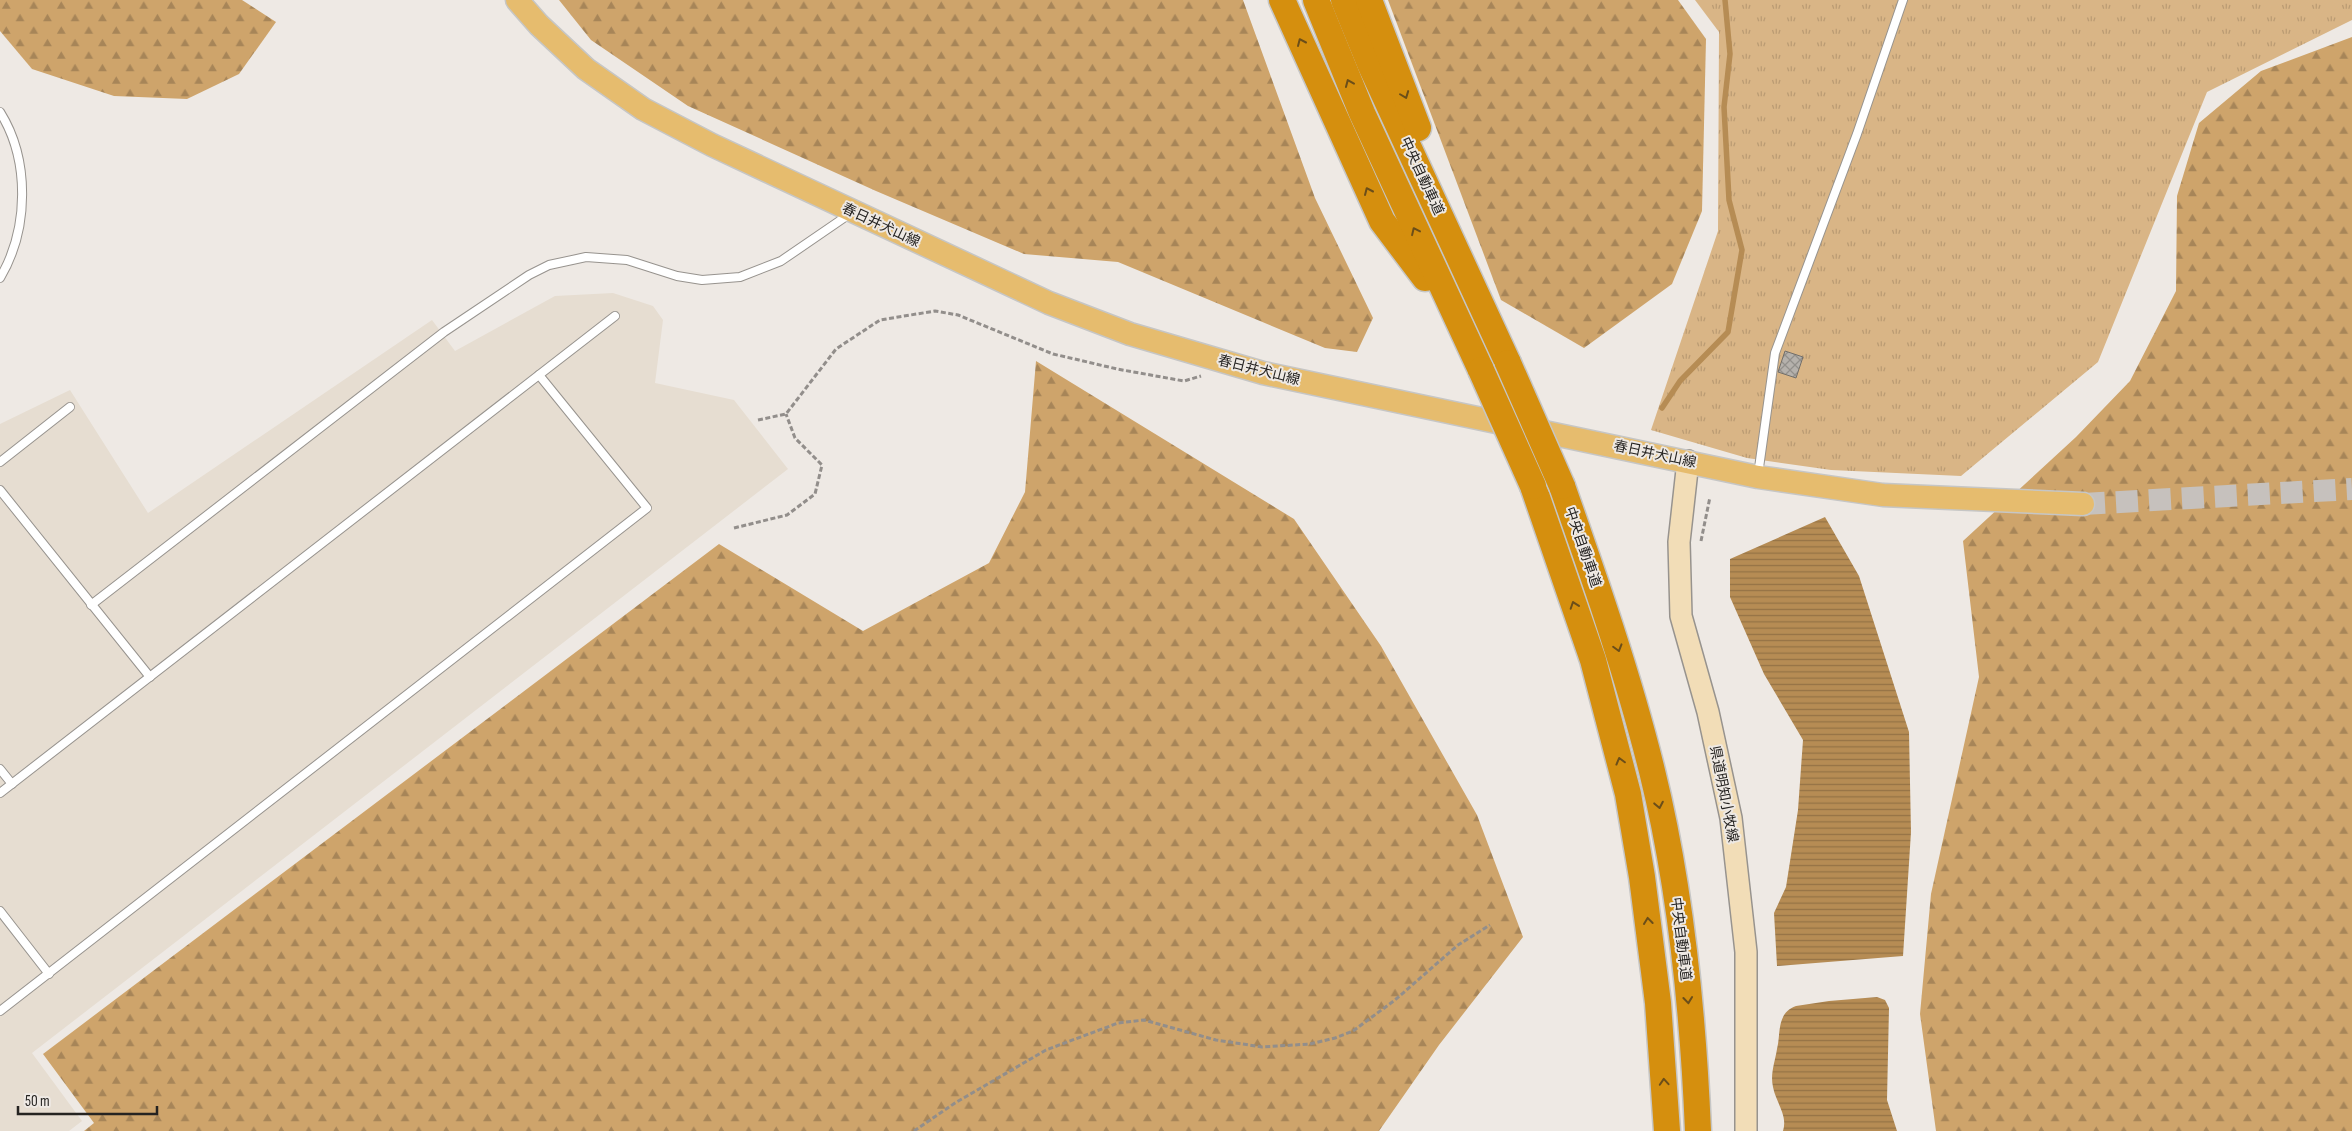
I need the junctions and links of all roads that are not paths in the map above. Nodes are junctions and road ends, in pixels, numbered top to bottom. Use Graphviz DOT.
graph roads {
  1 [pos="518,0"];
  2 [pos="1282,0"];
  3 [pos="1316,0"];
  4 [pos="1344,0"];
  5 [pos="1369,0"];
  6 [pos="1903,0"];
  7 [pos="0,112"];
  8 [pos="852,212"];
  9 [pos="0,278"];
  10 [pos="615,316"];
  11 [pos="1455,317"];
  12 [pos="1506,358"];
  13 [pos="539,375"];
  14 [pos="70,407"];
  15 [pos="1688,461"];
  16 [pos="0,462"];
  17 [pos="1758,477"];
  18 [pos="0,490"];
  19 [pos="2083,504"];
  20 [pos="91,605"];
  21 [pos="150,677"];
  22 [pos="0,768"];
  23 [pos="12,784"];
  24 [pos="0,793"];
  25 [pos="0,911"];
  26 [pos="49,974"];
  27 [pos="0,1011"];
  28 [pos="1667,1131"];
  29 [pos="1698,1131"];
  30 [pos="1746,1131"];
  1 -- 8 [label="main road, 春日井犬山線"];
  11 -- 2 [label="highway, one-way"];
  11 -- 3 [label="highway, 中央自動車道, one-way"];
  4 -- 12 [label="highway, 中央自動車道"];
  5 -- 12 [label="highway, one-way"];
  6 -- 17 [label="lane"];
  7 -- 9 [label="lane"];
  8 -- 15 [label="main road, 春日井犬山線"];
  8 -- 20 [label="lane"];
  10 -- 13 [label="lane"];
  28 -- 11 [label="highway, 中央自動車道, one-way, bridge"];
  12 -- 29 [label="highway, 中央自動車道, one-way, bridge"];
  13 -- 21 [label="lane"];
  13 -- 26 [label="lane"];
  14 -- 16 [label="lane"];
  15 -- 17 [label="main road, 春日井犬山線"];
  15 -- 30 [label="main road, 県道明知小牧線"];
  17 -- 19 [label="main road, 春日井犬山線"];
  18 -- 20 [label="lane"];
  20 -- 21 [label="lane"];
  21 -- 23 [label="lane"];
  22 -- 23 [label="lane"];
  23 -- 24 [label="lane"];
  25 -- 26 [label="lane"];
  26 -- 27 [label="lane"];
}
